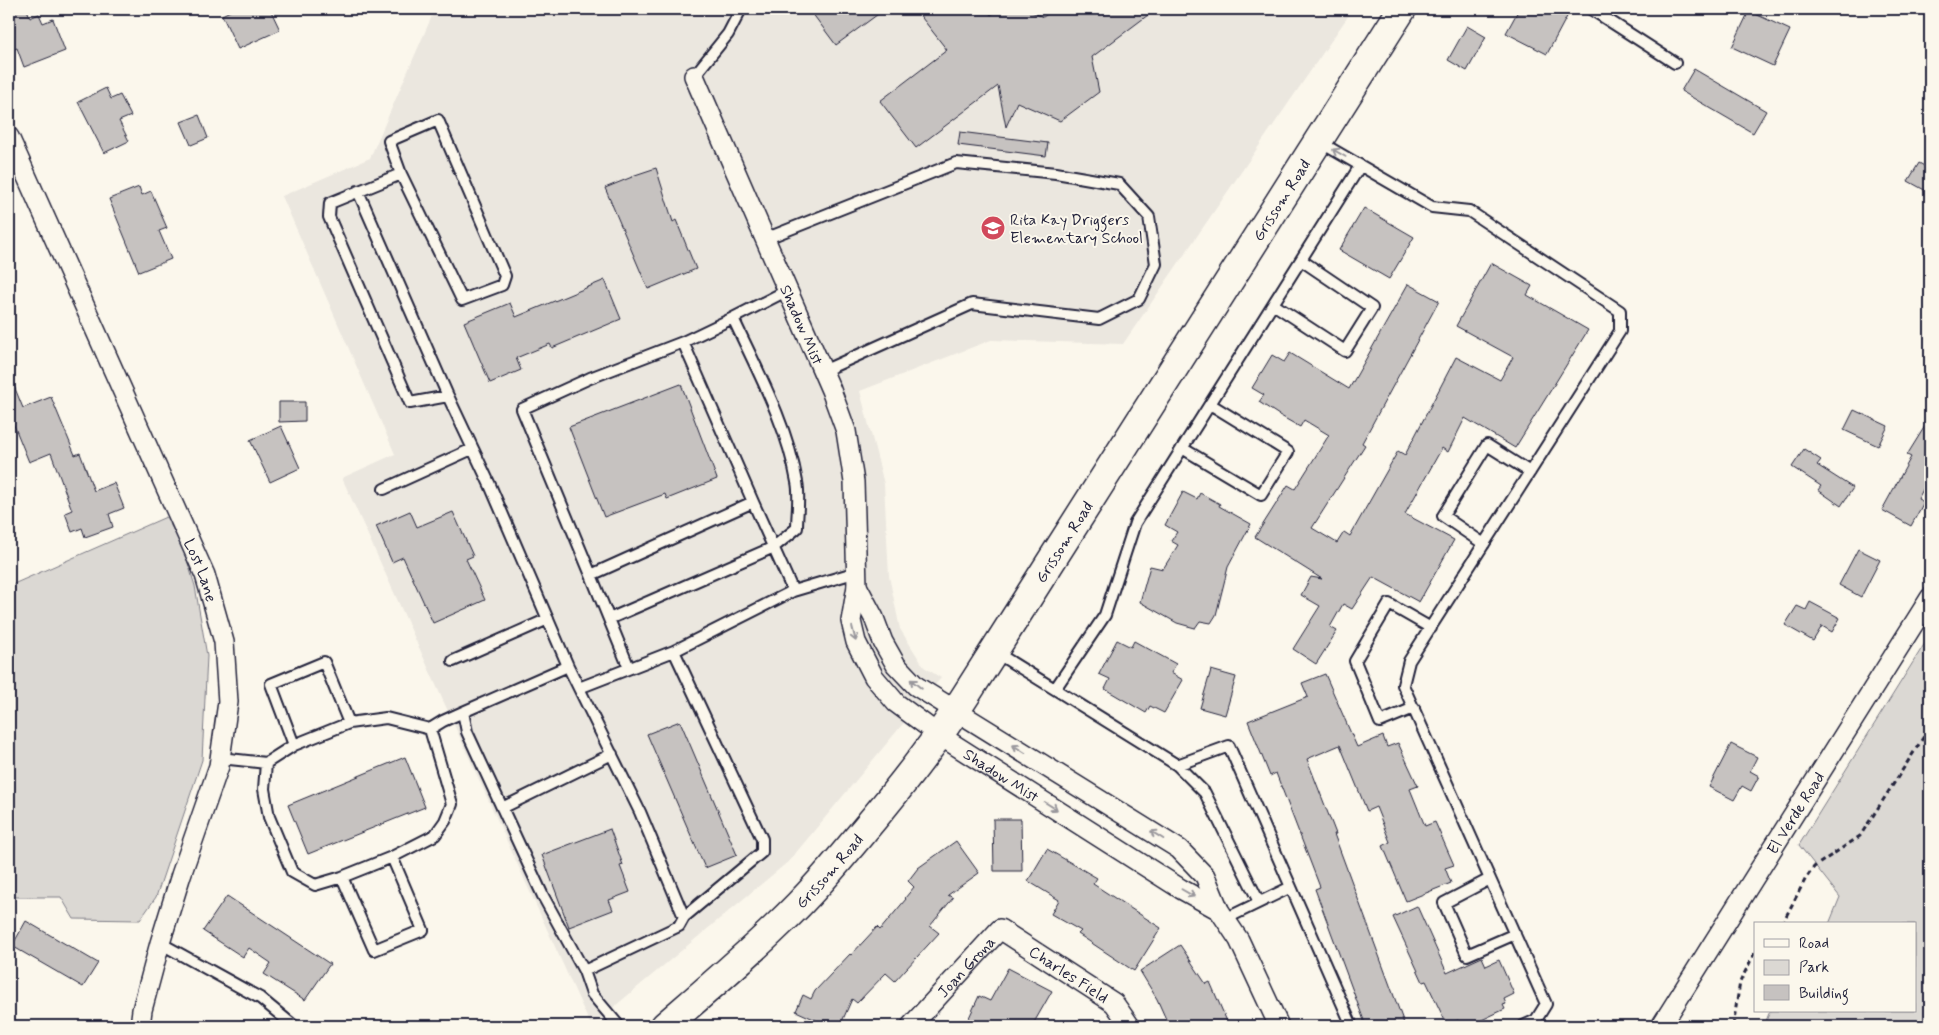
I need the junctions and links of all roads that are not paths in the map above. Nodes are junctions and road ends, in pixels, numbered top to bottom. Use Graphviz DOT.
graph roads {
  1 [pos="741,9"];
  2 [pos="1402,9"];
  3 [pos="1590,9"];
  4 [pos="1675,63"];
  5 [pos="694,76"];
  6 [pos="9,137"];
  7 [pos="1318,141"];
  8 [pos="1360,166"];
  9 [pos="401,174"];
  10 [pos="358,191"];
  11 [pos="765,239"];
  12 [pos="1301,260"];
  13 [pos="788,290"];
  14 [pos="1273,304"];
  15 [pos="733,318"];
  16 [pos="683,342"];
  17 [pos="823,371"];
  18 [pos="448,396"];
  19 [pos="1210,404"];
  20 [pos="472,448"];
  21 [pos="1182,448"];
  22 [pos="1530,472"];
  23 [pos="384,489"];
  24 [pos="753,502"];
  25 [pos="1484,544"];
  26 [pos="774,547"];
  27 [pos="591,575"];
  28 [pos="857,579"];
  29 [pos="793,591"];
  30 [pos="1930,598"];
  31 [pos="548,619"];
  32 [pos="609,619"];
  33 [pos="1431,628"];
  34 [pos="674,651"];
  35 [pos="994,652"];
  36 [pos="453,661"];
  37 [pos="568,666"];
  38 [pos="629,668"];
  39 [pos="579,688"];
  40 [pos="1055,690"];
  41 [pos="1414,708"];
  42 [pos="957,710"];
  43 [pos="463,712"];
  44 [pos="349,723"];
  45 [pos="430,729"];
  46 [pos="939,735"];
  47 [pos="294,745"];
  48 [pos="612,754"];
  49 [pos="220,758"];
  50 [pos="266,763"];
  51 [pos="1177,765"];
  52 [pos="502,808"];
  53 [pos="392,857"];
  54 [pos="342,877"];
  55 [pos="1490,879"];
  56 [pos="1291,887"];
  57 [pos="1259,902"];
  58 [pos="1222,915"];
  59 [pos="684,916"];
  60 [pos="1000,929"];
  61 [pos="1515,934"];
  62 [pos="160,943"];
  63 [pos="584,971"];
  64 [pos="140,1026"];
  65 [pos="294,1026"];
  66 [pos="619,1026"];
  67 [pos="665,1026"];
  68 [pos="911,1026"];
  69 [pos="1130,1026"];
  70 [pos="1279,1026"];
  71 [pos="1352,1026"];
  72 [pos="1523,1026"];
  73 [pos="1661,1026"];
  1 -- 5 [label="lane"];
  2 -- 7 [label="main road, Grissom Road"];
  3 -- 4 [label="lane"];
  5 -- 11 [label="street, Shadow Mist"];
  6 -- 49 [label="street, Lost Lane"];
  8 -- 7 [label="lane, one-way"];
  7 -- 35 [label="main road, Grissom Road"];
  8 -- 12 [label="lane"];
  8 -- 22 [label="lane"];
  9 -- 9 [label="lane"];
  9 -- 10 [label="lane"];
  10 -- 18 [label="lane"];
  10 -- 18 [label="lane"];
  11 -- 13 [label="street, Shadow Mist"];
  11 -- 17 [label="lane"];
  12 -- 14 [label="lane"];
  12 -- 14 [label="lane"];
  13 -- 15 [label="lane"];
  13 -- 17 [label="street, Shadow Mist"];
  14 -- 19 [label="lane"];
  15 -- 16 [label="lane"];
  15 -- 26 [label="lane"];
  16 -- 24 [label="lane"];
  16 -- 27 [label="lane"];
  17 -- 28 [label="street, Shadow Mist"];
  18 -- 20 [label="lane"];
  19 -- 21 [label="lane"];
  19 -- 21 [label="lane"];
  20 -- 23 [label="lane"];
  20 -- 31 [label="lane"];
  21 -- 40 [label="lane"];
  22 -- 25 [label="lane"];
  22 -- 25 [label="lane"];
  24 -- 26 [label="lane"];
  24 -- 27 [label="lane"];
  25 -- 33 [label="lane"];
  26 -- 29 [label="lane"];
  26 -- 32 [label="lane"];
  27 -- 32 [label="lane"];
  28 -- 29 [label="lane"];
  42 -- 28 [label="street, Shadow Mist, one-way"];
  28 -- 46 [label="street, Shadow Mist, one-way"];
  29 -- 34 [label="lane"];
  30 -- 73 [label="street, El Verde Road"];
  31 -- 36 [label="lane"];
  31 -- 37 [label="lane"];
  32 -- 38 [label="lane"];
  33 -- 41 [label="lane"];
  33 -- 41 [label="lane"];
  34 -- 38 [label="lane"];
  34 -- 59 [label="lane"];
  35 -- 40 [label="lane"];
  35 -- 42 [label="main road, Grissom Road"];
  37 -- 39 [label="lane"];
  37 -- 43 [label="lane"];
  38 -- 39 [label="lane"];
  39 -- 48 [label="lane"];
  40 -- 51 [label="lane"];
  41 -- 55 [label="lane"];
  42 -- 46 [label="main road, Grissom Road"];
  58 -- 42 [label="street, Shadow Mist, one-way"];
  43 -- 45 [label="lane"];
  43 -- 52 [label="lane"];
  44 -- 45 [label="lane"];
  44 -- 47 [label="lane"];
  44 -- 47 [label="lane"];
  45 -- 53 [label="lane"];
  46 -- 58 [label="street, Shadow Mist, one-way"];
  46 -- 67 [label="main road, Grissom Road"];
  47 -- 50 [label="lane"];
  48 -- 52 [label="lane"];
  48 -- 59 [label="lane"];
  49 -- 50 [label="lane"];
  49 -- 62 [label="street, Lost Lane"];
  50 -- 54 [label="lane"];
  51 -- 56 [label="lane"];
  51 -- 57 [label="lane"];
  52 -- 63 [label="lane"];
  53 -- 54 [label="lane"];
  53 -- 54 [label="lane"];
  55 -- 61 [label="lane"];
  55 -- 61 [label="lane"];
  56 -- 57 [label="lane"];
  56 -- 71 [label="lane"];
  57 -- 58 [label="lane"];
  58 -- 70 [label="street, Shadow Mist"];
  59 -- 63 [label="lane"];
  60 -- 68 [label="street, Joan Grona"];
  60 -- 69 [label="street, Charles Field"];
  61 -- 72 [label="lane"];
  62 -- 64 [label="street, Lost Lane"];
  62 -- 65 [label="lane"];
  63 -- 66 [label="lane"];
}
